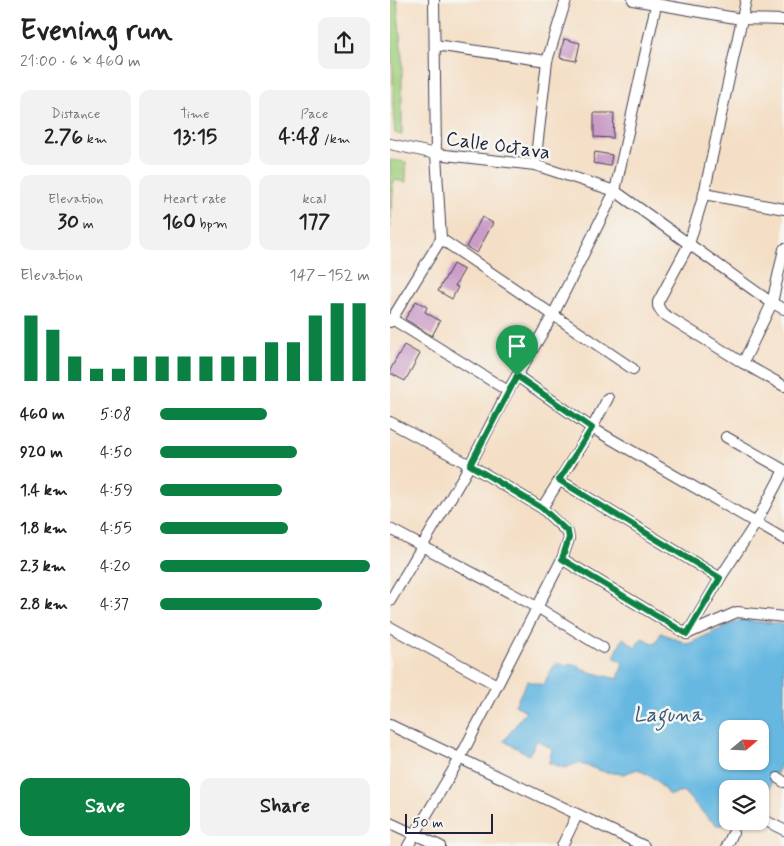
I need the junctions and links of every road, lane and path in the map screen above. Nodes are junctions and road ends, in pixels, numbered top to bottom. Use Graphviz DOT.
graph roads {
  1 [pos="434,0"];
  2 [pos="566,0"];
  3 [pos="633,0"];
  4 [pos="746,0"];
  5 [pos="656,5"];
  6 [pos="741,19"];
  7 [pos="784,20"];
  8 [pos="435,45"];
  9 [pos="547,61"];
  10 [pos="390,144"];
  11 [pos="436,154"];
  12 [pos="535,165"];
  13 [pos="615,191"];
  14 [pos="704,194"];
  15 [pos="784,209"];
  16 [pos="441,239"];
  17 [pos="689,244"];
  18 [pos="784,249"];
  19 [pos="772,303"];
  20 [pos="784,309"];
  21 [pos="553,315"];
  22 [pos="391,321"];
  23 [pos="743,363"];
  24 [pos="633,369"];
  25 [pos="517,376"];
  26 [pos="784,386"];
  27 [pos="508,391"];
  28 [pos="608,398"];
  29 [pos="390,422"];
  30 [pos="592,428"];
  31 [pos="726,437"];
  32 [pos="470,465"];
  33 [pos="559,480"];
  34 [pos="542,508"];
  35 [pos="756,523"];
  36 [pos="390,529"];
  37 [pos="784,539"];
  38 [pos="423,547"];
  39 [pos="562,559"];
  40 [pos="720,578"];
  41 [pos="390,601"];
  42 [pos="537,607"];
  43 [pos="784,617"];
  44 [pos="390,627"];
  45 [pos="687,634"];
  46 [pos="603,648"];
  47 [pos="497,684"];
  48 [pos="390,725"];
  49 [pos="459,760"];
  50 [pos="577,815"];
  51 [pos="769,822"];
  52 [pos="390,823"];
  53 [pos="784,830"];
  54 [pos="414,833"];
  55 [pos="733,833"];
  56 [pos="408,846"];
  57 [pos="440,846"];
  58 [pos="562,846"];
  59 [pos="644,846"];
  60 [pos="727,846"];
  1 -- 8 [label="street"];
  2 -- 9 [label="street"];
  3 -- 5 [label="street"];
  4 -- 6 [label="street"];
  5 -- 6 [label="street"];
  5 -- 13 [label="street"];
  6 -- 7 [label="street"];
  6 -- 14 [label="street"];
  8 -- 9 [label="street"];
  8 -- 11 [label="street"];
  9 -- 12 [label="street"];
  10 -- 11 [label="street, Calle Octava"];
  11 -- 12 [label="street, Calle Octava"];
  11 -- 16 [label="street"];
  12 -- 13 [label="street, Calle Octava"];
  13 -- 17 [label="street, Calle Octava"];
  13 -- 21 [label="street"];
  14 -- 15 [label="street"];
  14 -- 17 [label="street"];
  16 -- 21 [label="street"];
  16 -- 22 [label="street"];
  17 -- 19 [label="street, Calle Octava"];
  17 -- 23 [label="street"];
  18 -- 19 [label="street"];
  19 -- 20 [label="street, Calle Octava"];
  19 -- 23 [label="street"];
  21 -- 24 [label="street"];
  21 -- 25 [label="street"];
  22 -- 27 [label="street"];
  23 -- 26 [label="street"];
  25 -- 27 [label="street"];
  25 -- 30 [label="street"];
  27 -- 32 [label="street"];
  28 -- 30 [label="street"];
  29 -- 32 [label="street"];
  30 -- 33 [label="street"];
  30 -- 35 [label="street"];
  31 -- 35 [label="street"];
  32 -- 34 [label="street"];
  32 -- 38 [label="street"];
  33 -- 34 [label="street"];
  33 -- 40 [label="street"];
  34 -- 39 [label="street"];
  35 -- 37 [label="street"];
  35 -- 40 [label="street"];
  36 -- 38 [label="street"];
  38 -- 41 [label="street"];
  38 -- 42 [label="street"];
  39 -- 42 [label="street"];
  39 -- 45 [label="street"];
  40 -- 45 [label="street"];
  42 -- 46 [label="street"];
  42 -- 47 [label="street"];
  43 -- 45 [label="street"];
  44 -- 47 [label="street"];
  47 -- 49 [label="street"];
  48 -- 49 [label="street"];
  49 -- 50 [label="street"];
  49 -- 54 [label="street"];
  50 -- 58 [label="street"];
  50 -- 59 [label="street"];
  51 -- 53 [label="street"];
  52 -- 54 [label="street"];
  54 -- 56 [label="street"];
  54 -- 57 [label="street"];
  55 -- 60 [label="street"];
}
